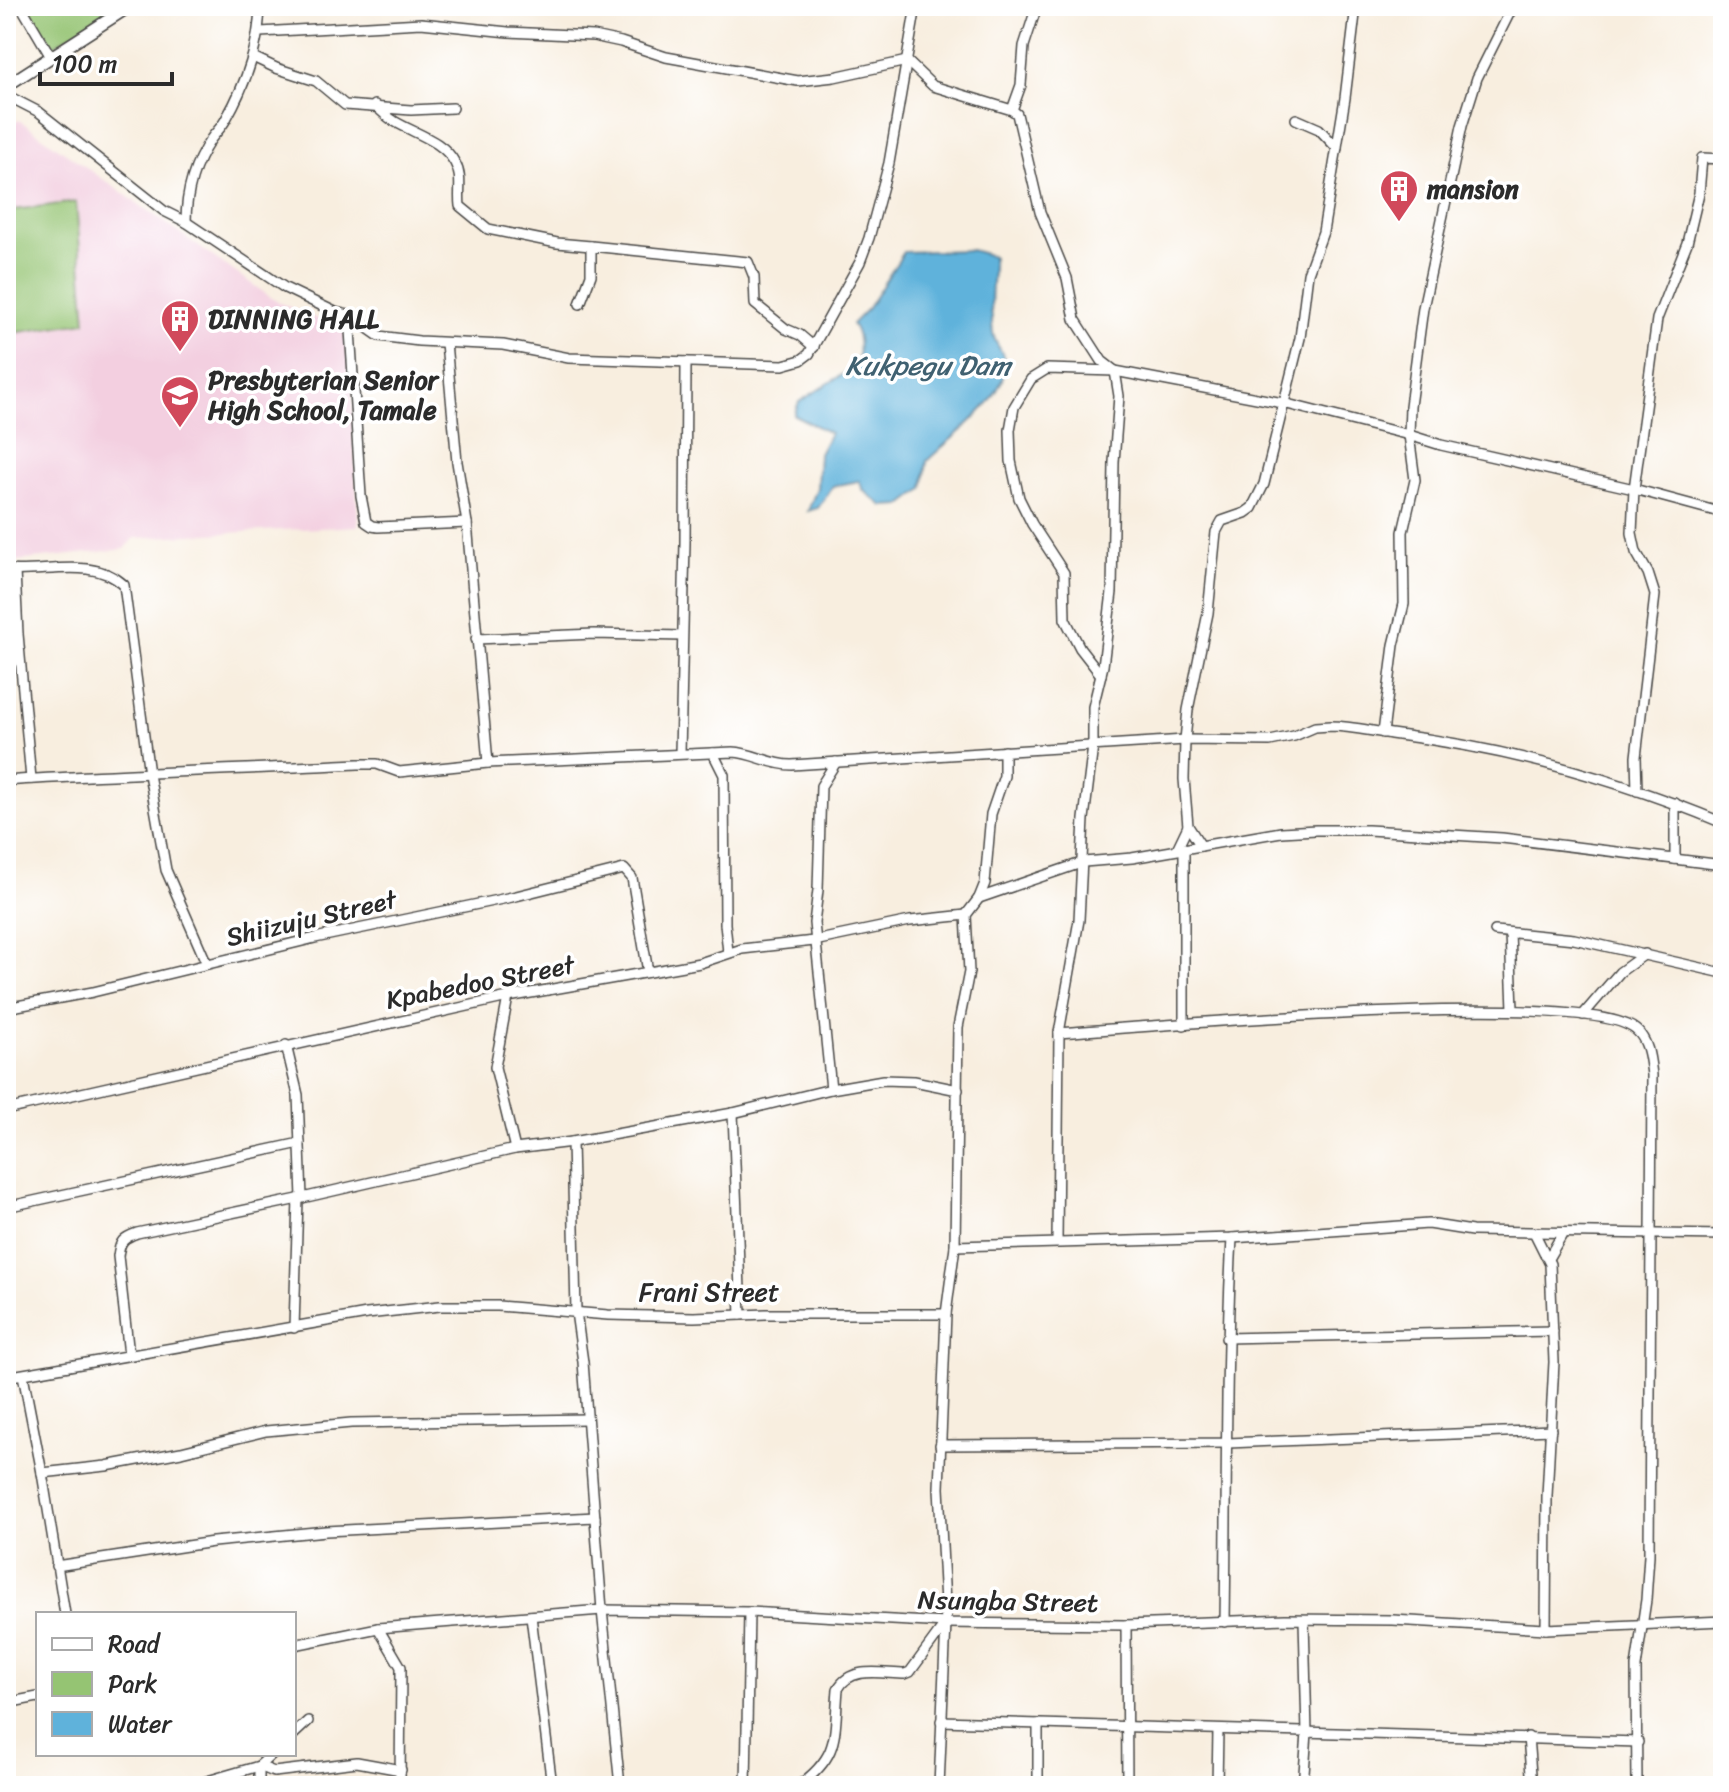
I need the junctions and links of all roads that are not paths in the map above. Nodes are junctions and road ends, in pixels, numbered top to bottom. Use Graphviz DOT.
graph roads {
  1 [pos="21,6"];
  2 [pos="130,6"];
  3 [pos="260,6"];
  4 [pos="916,6"];
  5 [pos="1037,6"];
  6 [pos="1356,6"];
  7 [pos="1513,6"];
  8 [pos="260,32"];
  9 [pos="51,57"];
  10 [pos="253,57"];
  11 [pos="907,61"];
  12 [pos="6,86"];
  13 [pos="6,95"];
  14 [pos="375,105"];
  15 [pos="453,108"];
  16 [pos="1012,110"];
  17 [pos="1296,119"];
  18 [pos="1337,148"];
  19 [pos="1723,159"];
  20 [pos="186,222"];
  21 [pos="591,246"];
  22 [pos="580,304"];
  23 [pos="349,315"];
  24 [pos="446,343"];
  25 [pos="814,347"];
  26 [pos="686,362"];
  27 [pos="1115,371"];
  28 [pos="1283,403"];
  29 [pos="1409,435"];
  30 [pos="1634,489"];
  31 [pos="1723,513"];
  32 [pos="467,523"];
  33 [pos="11,571"];
  34 [pos="682,636"];
  35 [pos="476,639"];
  36 [pos="1101,675"];
  37 [pos="1383,733"];
  38 [pos="1185,740"];
  39 [pos="1093,746"];
  40 [pos="1004,751"];
  41 [pos="680,753"];
  42 [pos="713,753"];
  43 [pos="836,762"];
  44 [pos="488,763"];
  45 [pos="149,774"];
  46 [pos="31,779"];
  47 [pos="6,781"];
  48 [pos="1637,791"];
  49 [pos="1675,803"];
  50 [pos="1723,823"];
  51 [pos="1188,826"];
  52 [pos="1201,846"];
  53 [pos="1180,848"];
  54 [pos="1675,859"];
  55 [pos="1084,862"];
  56 [pos="1723,865"];
  57 [pos="979,898"];
  58 [pos="966,915"];
  59 [pos="1495,931"];
  60 [pos="1510,933"];
  61 [pos="814,941"];
  62 [pos="728,952"];
  63 [pos="1645,954"];
  64 [pos="207,964"];
  65 [pos="648,972"];
  66 [pos="1723,973"];
  67 [pos="508,997"];
  68 [pos="6,1008"];
  69 [pos="1513,1009"];
  70 [pos="1583,1015"];
  71 [pos="1184,1025"];
  72 [pos="1059,1033"];
  73 [pos="286,1045"];
  74 [pos="831,1089"];
  75 [pos="958,1090"];
  76 [pos="6,1110"];
  77 [pos="733,1113"];
  78 [pos="572,1142"];
  79 [pos="300,1143"];
  80 [pos="515,1149"];
  81 [pos="300,1199"];
  82 [pos="6,1207"];
  83 [pos="1534,1232"];
  84 [pos="1563,1233"];
  85 [pos="1651,1235"];
  86 [pos="1723,1235"];
  87 [pos="1232,1238"];
  88 [pos="1057,1242"];
  89 [pos="955,1246"];
  90 [pos="1549,1257"];
  91 [pos="576,1312"];
  92 [pos="946,1314"];
  93 [pos="741,1315"];
  94 [pos="294,1328"];
  95 [pos="1553,1331"];
  96 [pos="1226,1338"];
  97 [pos="129,1355"];
  98 [pos="23,1375"];
  99 [pos="6,1377"];
  100 [pos="587,1419"];
  101 [pos="1551,1430"];
  102 [pos="1228,1443"];
  103 [pos="940,1445"];
  104 [pos="42,1473"];
  105 [pos="595,1517"];
  106 [pos="56,1566"];
  107 [pos="602,1610"];
  108 [pos="65,1612"];
  109 [pos="749,1612"];
  110 [pos="531,1616"];
  111 [pos="1304,1620"];
  112 [pos="1723,1621"];
  113 [pos="1225,1622"];
  114 [pos="946,1623"];
  115 [pos="1642,1624"];
  116 [pos="1126,1625"];
  117 [pos="378,1628"];
  118 [pos="1546,1629"];
  119 [pos="296,1645"];
  120 [pos="36,1697"];
  121 [pos="6,1703"];
  122 [pos="308,1721"];
  123 [pos="941,1721"];
  124 [pos="1038,1724"];
  125 [pos="1128,1728"];
  126 [pos="1218,1730"];
  127 [pos="296,1732"];
  128 [pos="1307,1733"];
  129 [pos="1528,1737"];
  130 [pos="1638,1742"];
  131 [pos="270,1756"];
  132 [pos="259,1766"];
  133 [pos="401,1770"];
  134 [pos="190,1786"];
  135 [pos="259,1786"];
  136 [pos="400,1786"];
  137 [pos="552,1786"];
  138 [pos="620,1786"];
  139 [pos="746,1786"];
  140 [pos="798,1786"];
  141 [pos="939,1786"];
  142 [pos="1038,1786"];
  143 [pos="1127,1786"];
  144 [pos="1217,1786"];
  145 [pos="1303,1786"];
  146 [pos="1532,1786"];
  147 [pos="1637,1786"];
  1 -- 9 [label="street"];
  2 -- 9 [label="street"];
  3 -- 8 [label="street"];
  4 -- 11 [label="street"];
  5 -- 16 [label="street"];
  6 -- 18 [label="street"];
  7 -- 29 [label="street"];
  8 -- 10 [label="street"];
  8 -- 11 [label="street"];
  9 -- 12 [label="street"];
  10 -- 14 [label="street"];
  10 -- 20 [label="street"];
  11 -- 16 [label="street"];
  11 -- 25 [label="street"];
  13 -- 20 [label="street"];
  14 -- 15 [label="street"];
  14 -- 21 [label="street"];
  16 -- 27 [label="street"];
  17 -- 18 [label="street"];
  18 -- 28 [label="street"];
  19 -- 30 [label="street"];
  20 -- 23 [label="street"];
  21 -- 22 [label="street"];
  21 -- 25 [label="street"];
  23 -- 24 [label="street"];
  23 -- 32 [label="street"];
  24 -- 26 [label="street"];
  24 -- 32 [label="street"];
  25 -- 26 [label="street"];
  26 -- 34 [label="street"];
  27 -- 28 [label="street"];
  27 -- 36 [label="street"];
  27 -- 36 [label="street"];
  28 -- 29 [label="street"];
  28 -- 38 [label="street"];
  29 -- 30 [label="street"];
  29 -- 37 [label="street"];
  30 -- 31 [label="street"];
  30 -- 48 [label="street"];
  32 -- 35 [label="street"];
  33 -- 45 [label="street"];
  33 -- 46 [label="street"];
  34 -- 35 [label="street"];
  34 -- 41 [label="street"];
  35 -- 44 [label="street"];
  36 -- 39 [label="street"];
  37 -- 38 [label="street"];
  37 -- 48 [label="street"];
  38 -- 39 [label="street"];
  38 -- 51 [label="street"];
  39 -- 40 [label="street"];
  39 -- 55 [label="street"];
  40 -- 43 [label="street"];
  40 -- 57 [label="street"];
  41 -- 42 [label="street"];
  41 -- 44 [label="street"];
  42 -- 43 [label="street"];
  42 -- 62 [label="street"];
  43 -- 61 [label="street"];
  44 -- 45 [label="street"];
  45 -- 46 [label="street"];
  45 -- 64 [label="street"];
  46 -- 47 [label="street"];
  48 -- 49 [label="street"];
  49 -- 50 [label="street"];
  49 -- 54 [label="street"];
  51 -- 52 [label="street"];
  51 -- 53 [label="street"];
  52 -- 53 [label="street"];
  52 -- 54 [label="street"];
  53 -- 55 [label="street"];
  53 -- 71 [label="street"];
  54 -- 56 [label="street"];
  55 -- 57 [label="street"];
  55 -- 72 [label="street"];
  57 -- 58 [label="street"];
  58 -- 61 [label="street, Kpabedoo Street"];
  58 -- 75 [label="street"];
  59 -- 60 [label="street"];
  60 -- 63 [label="street"];
  60 -- 69 [label="street"];
  61 -- 62 [label="street, Kpabedoo Street"];
  61 -- 74 [label="street"];
  62 -- 65 [label="street, Kpabedoo Street"];
  63 -- 66 [label="street"];
  63 -- 70 [label="street"];
  64 -- 65 [label="street, Shiizuju Street"];
  64 -- 68 [label="street, Shiizuju Street"];
  65 -- 67 [label="street, Kpabedoo Street"];
  67 -- 73 [label="street, Kpabedoo Street"];
  67 -- 80 [label="street"];
  69 -- 70 [label="street"];
  69 -- 71 [label="street"];
  70 -- 85 [label="street"];
  71 -- 72 [label="street"];
  72 -- 88 [label="street"];
  73 -- 76 [label="street, Kpabedoo Street"];
  73 -- 79 [label="street"];
  74 -- 75 [label="street"];
  74 -- 77 [label="street"];
  75 -- 89 [label="street"];
  77 -- 78 [label="street"];
  77 -- 93 [label="street"];
  78 -- 80 [label="street"];
  78 -- 91 [label="street"];
  79 -- 81 [label="street"];
  79 -- 82 [label="street"];
  80 -- 81 [label="street"];
  81 -- 94 [label="street"];
  81 -- 97 [label="street"];
  83 -- 84 [label="street"];
  83 -- 87 [label="street"];
  83 -- 90 [label="street"];
  84 -- 85 [label="street"];
  84 -- 90 [label="street"];
  85 -- 86 [label="street"];
  85 -- 115 [label="street"];
  87 -- 88 [label="street"];
  87 -- 96 [label="street"];
  88 -- 89 [label="street"];
  89 -- 92 [label="street"];
  90 -- 95 [label="street"];
  91 -- 93 [label="street, Frani Street"];
  91 -- 94 [label="street, Frani Street"];
  91 -- 100 [label="street"];
  92 -- 93 [label="street, Frani Street"];
  92 -- 103 [label="street"];
  94 -- 97 [label="street, Frani Street"];
  95 -- 96 [label="street"];
  95 -- 101 [label="street"];
  96 -- 102 [label="street"];
  97 -- 98 [label="street, Frani Street"];
  98 -- 99 [label="street, Frani Street"];
  98 -- 104 [label="street"];
  100 -- 104 [label="street"];
  100 -- 105 [label="street"];
  101 -- 102 [label="street"];
  101 -- 118 [label="street"];
  102 -- 103 [label="street"];
  102 -- 113 [label="street"];
  103 -- 114 [label="street"];
  104 -- 106 [label="street"];
  105 -- 106 [label="street"];
  105 -- 107 [label="street"];
  106 -- 108 [label="street"];
  107 -- 109 [label="street, Nsungba Street"];
  107 -- 110 [label="street, Nsungba Street"];
  107 -- 138 [label="street"];
  109 -- 114 [label="street, Nsungba Street"];
  109 -- 139 [label="street"];
  110 -- 117 [label="street, Nsungba Street"];
  110 -- 137 [label="street"];
  111 -- 113 [label="street, Nsungba Street"];
  111 -- 118 [label="street, Nsungba Street"];
  111 -- 128 [label="street"];
  112 -- 115 [label="street, Nsungba Street"];
  113 -- 116 [label="street, Nsungba Street"];
  114 -- 116 [label="street, Nsungba Street"];
  114 -- 123 [label="street"];
  114 -- 140 [label="street"];
  115 -- 118 [label="street, Nsungba Street"];
  115 -- 130 [label="street"];
  116 -- 125 [label="street"];
  117 -- 119 [label="street, Nsungba Street"];
  117 -- 133 [label="street"];
  120 -- 121 [label="street"];
  122 -- 127 [label="street"];
  123 -- 124 [label="street"];
  123 -- 141 [label="street"];
  124 -- 125 [label="street"];
  124 -- 142 [label="street"];
  125 -- 126 [label="street"];
  125 -- 143 [label="street"];
  126 -- 128 [label="street"];
  126 -- 144 [label="street"];
  128 -- 129 [label="street"];
  128 -- 145 [label="street"];
  129 -- 130 [label="street"];
  129 -- 146 [label="street"];
  130 -- 147 [label="street"];
  131 -- 132 [label="street"];
  132 -- 133 [label="street"];
  132 -- 134 [label="street"];
  132 -- 135 [label="street"];
  133 -- 136 [label="street"];
}
